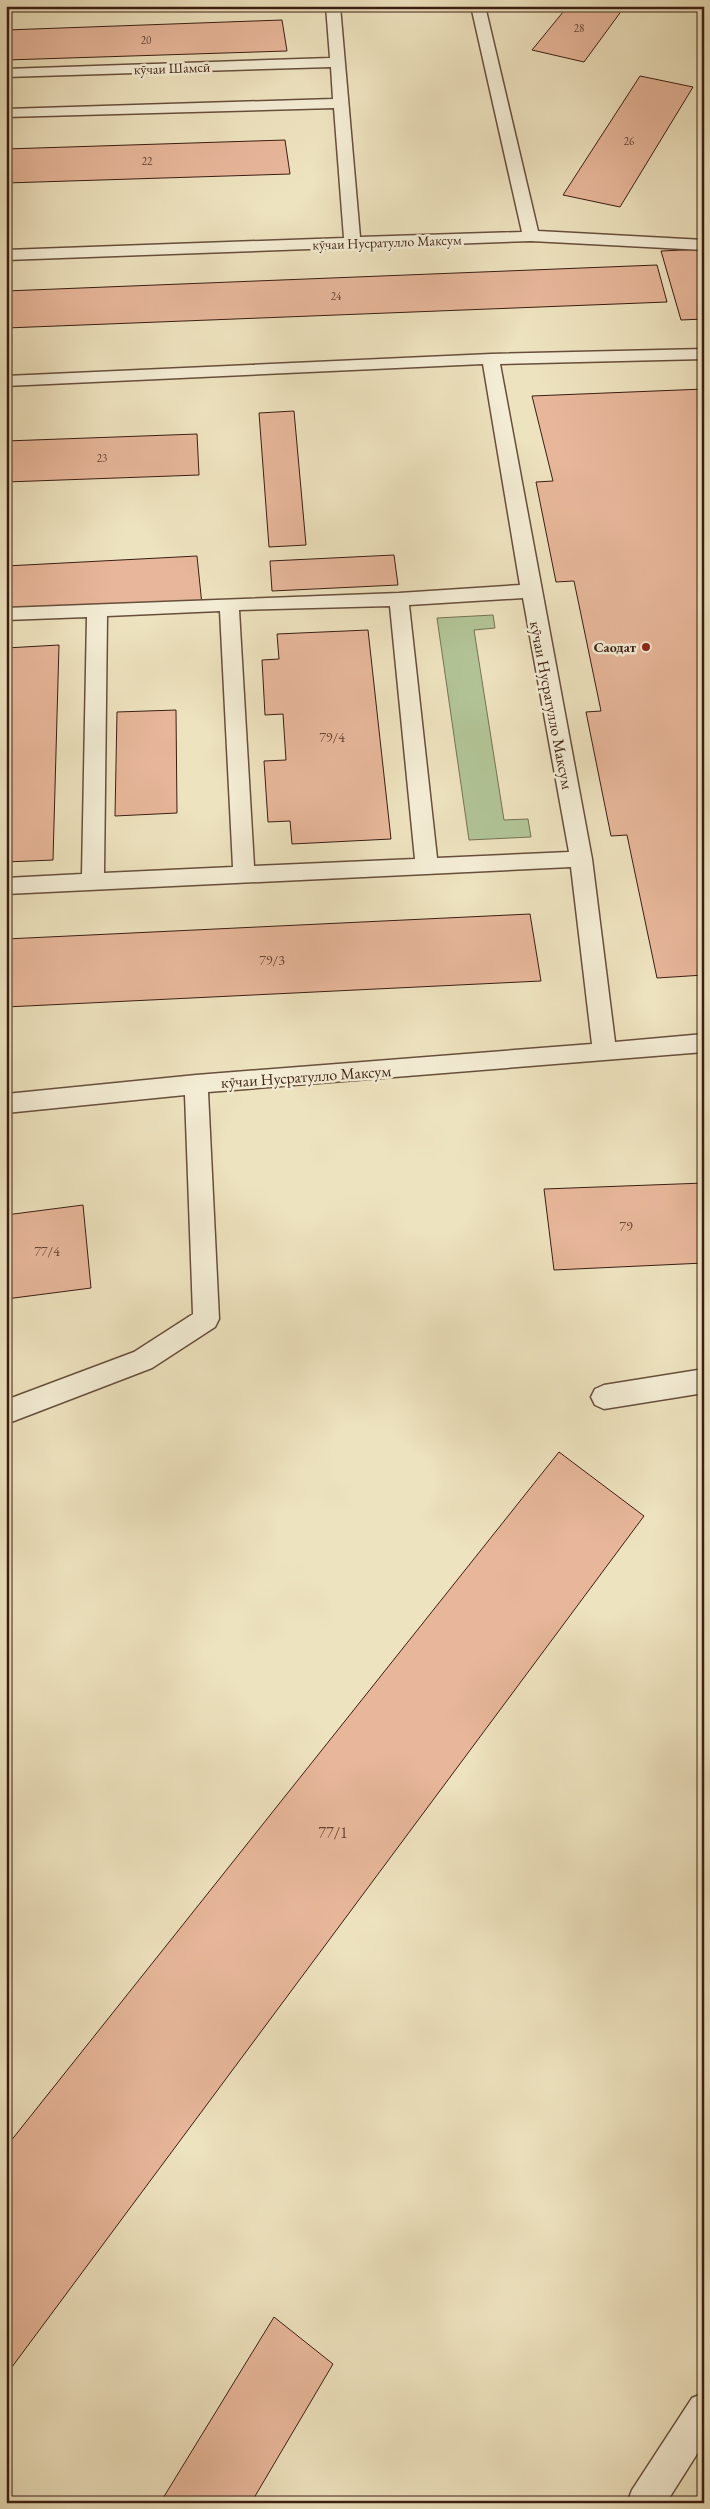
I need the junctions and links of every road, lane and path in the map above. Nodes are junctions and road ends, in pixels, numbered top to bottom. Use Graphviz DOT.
graph roads {
  1 [pos="333,6"];
  2 [pos="478,6"];
  3 [pos="338,62"];
  4 [pos="6,73"];
  5 [pos="341,103"];
  6 [pos="6,113"];
  7 [pos="532,236"];
  8 [pos="352,243"];
  9 [pos="704,245"];
  10 [pos="6,255"];
  11 [pos="704,354"];
  12 [pos="491,359"];
  13 [pos="6,381"];
  14 [pos="530,591"];
  15 [pos="399,599"];
  16 [pos="229,604"];
  17 [pos="97,610"];
  18 [pos="6,614"];
  19 [pos="581,859"];
  20 [pos="426,866"];
  21 [pos="244,875"];
  22 [pos="92,882"];
  23 [pos="6,886"];
  24 [pos="704,1043"];
  25 [pos="605,1052"];
  26 [pos="196,1084"];
  27 [pos="6,1104"];
  28 [pos="704,1381"];
  29 [pos="604,1397"];
  30 [pos="6,1412"];
  31 [pos="704,2410"];
  32 [pos="645,2503"];
  1 -- 3 [label="lane"];
  2 -- 7 [label="lane"];
  3 -- 4 [label="lane, кӯчаи Шамсӣ"];
  3 -- 5 [label="lane"];
  5 -- 6 [label="lane"];
  5 -- 8 [label="lane"];
  7 -- 8 [label="lane, кӯчаи Нусратулло Максум"];
  7 -- 9 [label="lane, кӯчаи Нусратулло Максум"];
  8 -- 10 [label="lane, кӯчаи Нусратулло Максум"];
  11 -- 12 [label="lane"];
  12 -- 13 [label="lane"];
  12 -- 14 [label="lane, кӯчаи Нусратулло Максум"];
  14 -- 15 [label="lane"];
  14 -- 19 [label="lane, кӯчаи Нусратулло Максум"];
  15 -- 16 [label="lane"];
  15 -- 20 [label="lane"];
  16 -- 17 [label="lane"];
  16 -- 21 [label="lane"];
  17 -- 18 [label="lane"];
  17 -- 22 [label="lane"];
  19 -- 20 [label="lane"];
  19 -- 25 [label="lane, кӯчаи Нусратулло Максум"];
  20 -- 21 [label="lane"];
  21 -- 22 [label="lane"];
  22 -- 23 [label="lane"];
  24 -- 25 [label="lane, кӯчаи Нусратулло Максум"];
  25 -- 26 [label="lane, кӯчаи Нусратулло Максум"];
  26 -- 27 [label="lane, кӯчаи Нусратулло Максум"];
  26 -- 30 [label="lane"];
  28 -- 29 [label="lane"];
  31 -- 32 [label="lane"];
}
